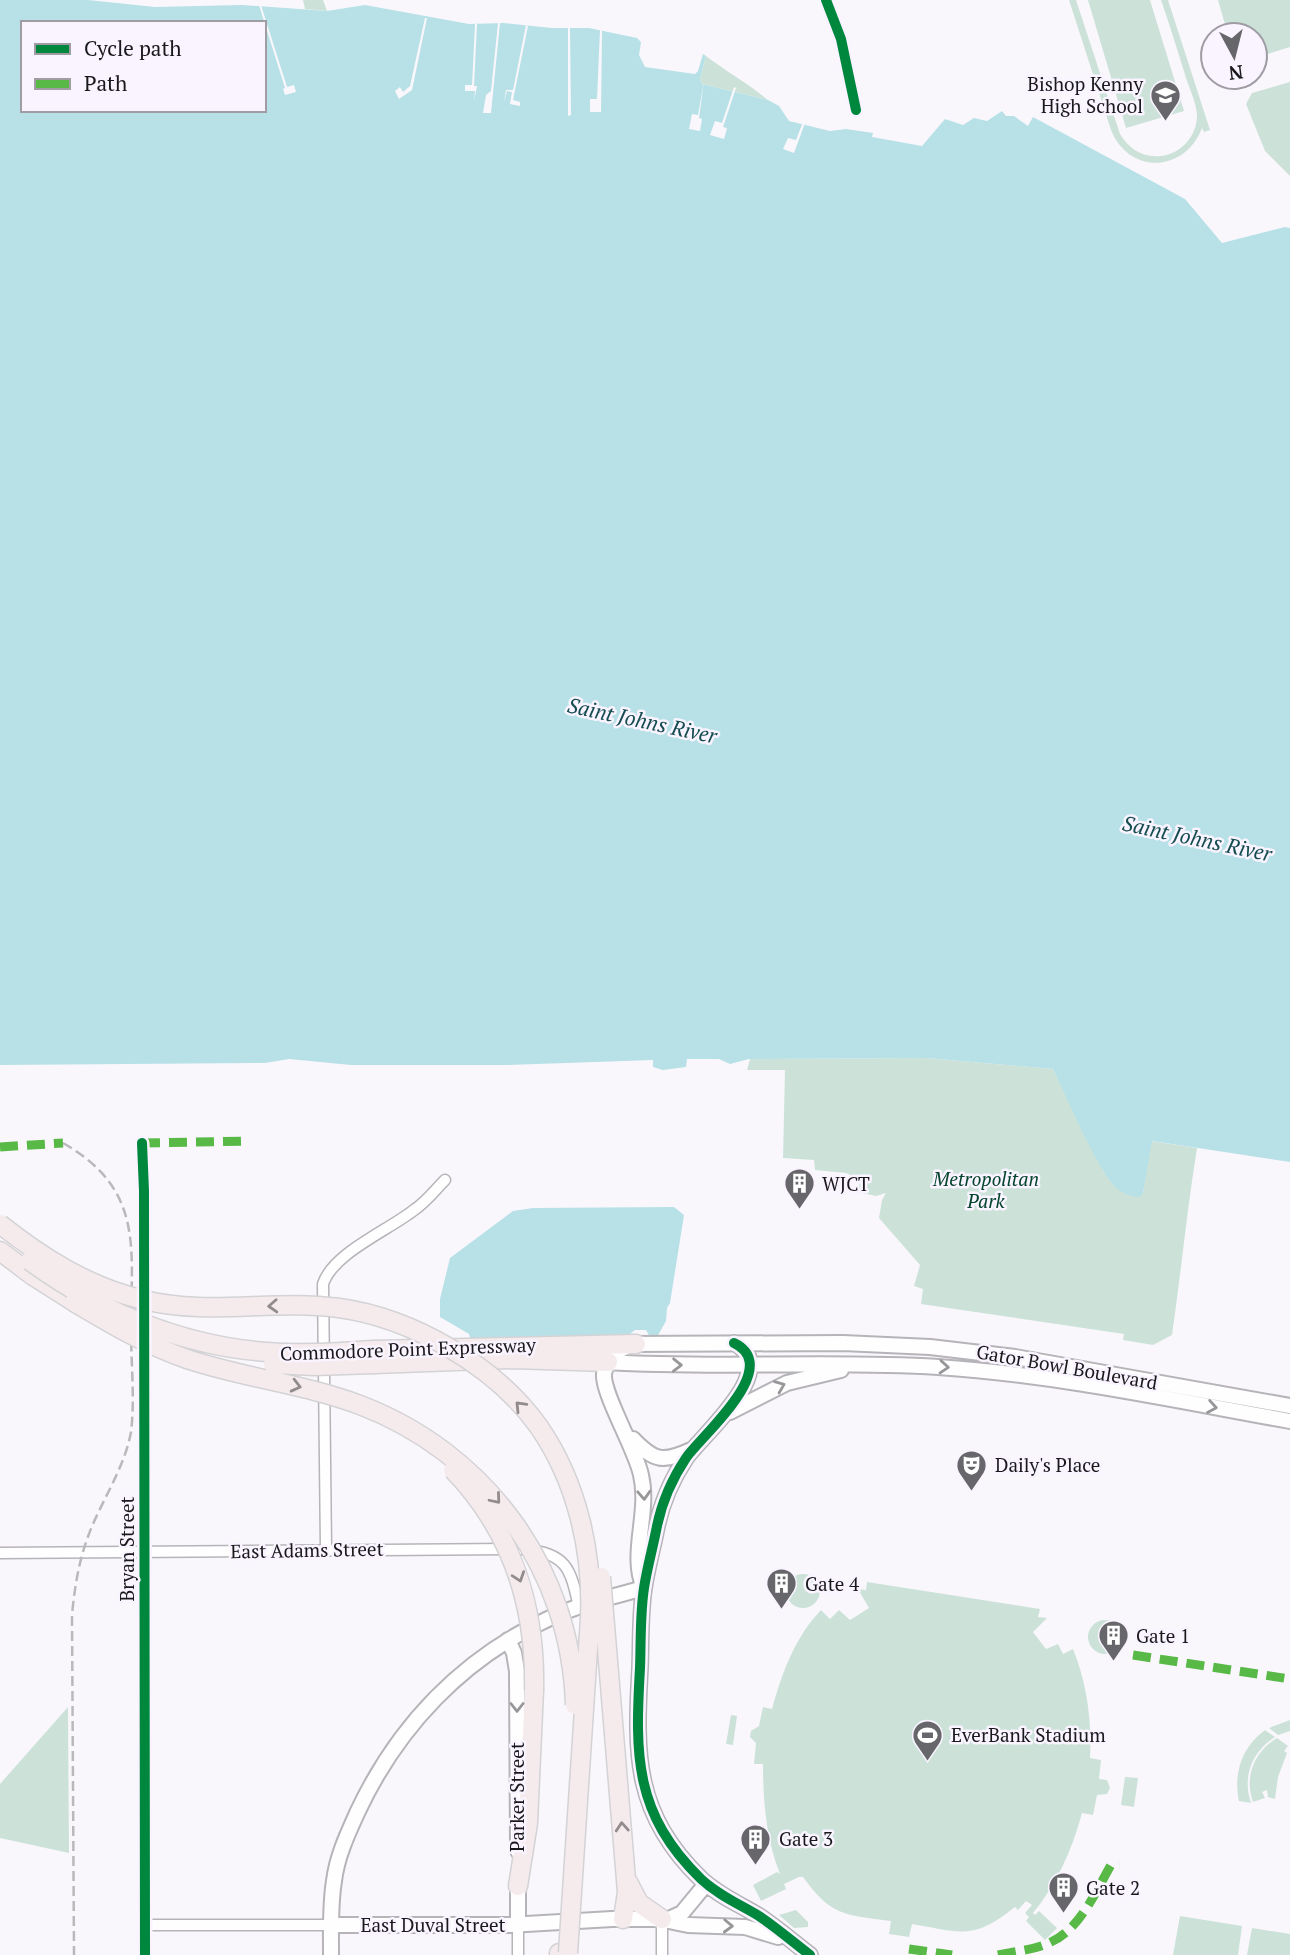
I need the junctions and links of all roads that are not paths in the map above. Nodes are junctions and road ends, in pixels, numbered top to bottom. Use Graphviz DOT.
graph roads {
  1 [pos="826,0"];
  2 [pos="856,110"];
  3 [pos="142,1143"];
  4 [pos="445,1180"];
  5 [pos="0,1224"];
  6 [pos="0,1238"];
  7 [pos="0,1251"];
  8 [pos="74,1301"];
  9 [pos="636,1343"];
  10 [pos="734,1343"];
  11 [pos="843,1343"];
  12 [pos="374,1357"];
  13 [pos="608,1362"];
  14 [pos="885,1364"];
  15 [pos="748,1365"];
  16 [pos="361,1406"];
  17 [pos="1290,1406"];
  18 [pos="721,1419"];
  19 [pos="1290,1421"];
  20 [pos="538,1426"];
  21 [pos="625,1430"];
  22 [pos="692,1449"];
  23 [pos="326,1549"];
  24 [pos="144,1551"];
  25 [pos="0,1553"];
  26 [pos="644,1588"];
  27 [pos="579,1606"];
  28 [pos="508,1640"];
  29 [pos="626,1874"];
  30 [pos="706,1884"];
  31 [pos="518,1886"];
  32 [pos="623,1919"];
  33 [pos="662,1919"];
  34 [pos="518,1924"];
  35 [pos="145,1925"];
  36 [pos="331,1926"];
  37 [pos="796,1949"];
  38 [pos="564,1954"];
  39 [pos="145,1955"];
  40 [pos="331,1955"];
  41 [pos="518,1955"];
  42 [pos="662,1955"];
  43 [pos="810,1955"];
  1 -- 2 [label="street"];
  3 -- 24 [label="street, Bryan Street"];
  4 -- 23 [label="street"];
  20 -- 5 [label="highway, one-way, bridge"];
  6 -- 12 [label="highway, Commodore Point Expressway, bridge"];
  7 -- 8 [label="highway"];
  8 -- 12 [label="highway, Commodore Point Expressway, bridge"];
  8 -- 16 [label="highway, one-way, bridge"];
  9 -- 10 [label="street, Commodore Point Expressway"];
  9 -- 12 [label="highway, Commodore Point Expressway"];
  9 -- 13 [label="street"];
  10 -- 11 [label="street, Commodore Point Expressway"];
  10 -- 15 [label="street"];
  11 -- 17 [label="street, Gator Bowl Boulevard"];
  12 -- 13 [label="highway, Commodore Point Expressway"];
  13 -- 15 [label="street, Commodore Point Expressway, one-way"];
  13 -- 21 [label="street"];
  14 -- 15 [label="street, Commodore Point Expressway"];
  18 -- 14 [label="street, one-way"];
  14 -- 19 [label="street, Gator Bowl Boulevard, one-way"];
  15 -- 18 [label="street"];
  16 -- 31 [label="highway, one-way, bridge"];
  16 -- 38 [label="highway, one-way, bridge"];
  18 -- 22 [label="street"];
  29 -- 20 [label="highway, one-way, bridge"];
  20 -- 38 [label="highway, bridge"];
  21 -- 22 [label="street"];
  21 -- 26 [label="street, one-way"];
  22 -- 26 [label="street"];
  23 -- 24 [label="street, East Adams Street"];
  23 -- 27 [label="street, East Adams Street"];
  24 -- 25 [label="street, East Adams Street"];
  24 -- 35 [label="street, Bryan Street"];
  26 -- 27 [label="street"];
  26 -- 30 [label="street"];
  27 -- 28 [label="street"];
  28 -- 31 [label="street, Parker Street, one-way"];
  28 -- 36 [label="street"];
  29 -- 32 [label="highway"];
  29 -- 33 [label="highway"];
  30 -- 33 [label="street"];
  30 -- 37 [label="street"];
  31 -- 34 [label="street, Parker Street"];
  32 -- 33 [label="street, East Duval Street"];
  32 -- 34 [label="street, East Duval Street"];
  33 -- 37 [label="street, East Duval Street, one-way"];
  33 -- 42 [label="street"];
  34 -- 36 [label="street, East Duval Street"];
  34 -- 41 [label="street, Parker Street"];
  35 -- 36 [label="street, East Duval Street"];
  35 -- 39 [label="street, Bryan Street"];
  36 -- 40 [label="street"];
  37 -- 43 [label="street"];
}
